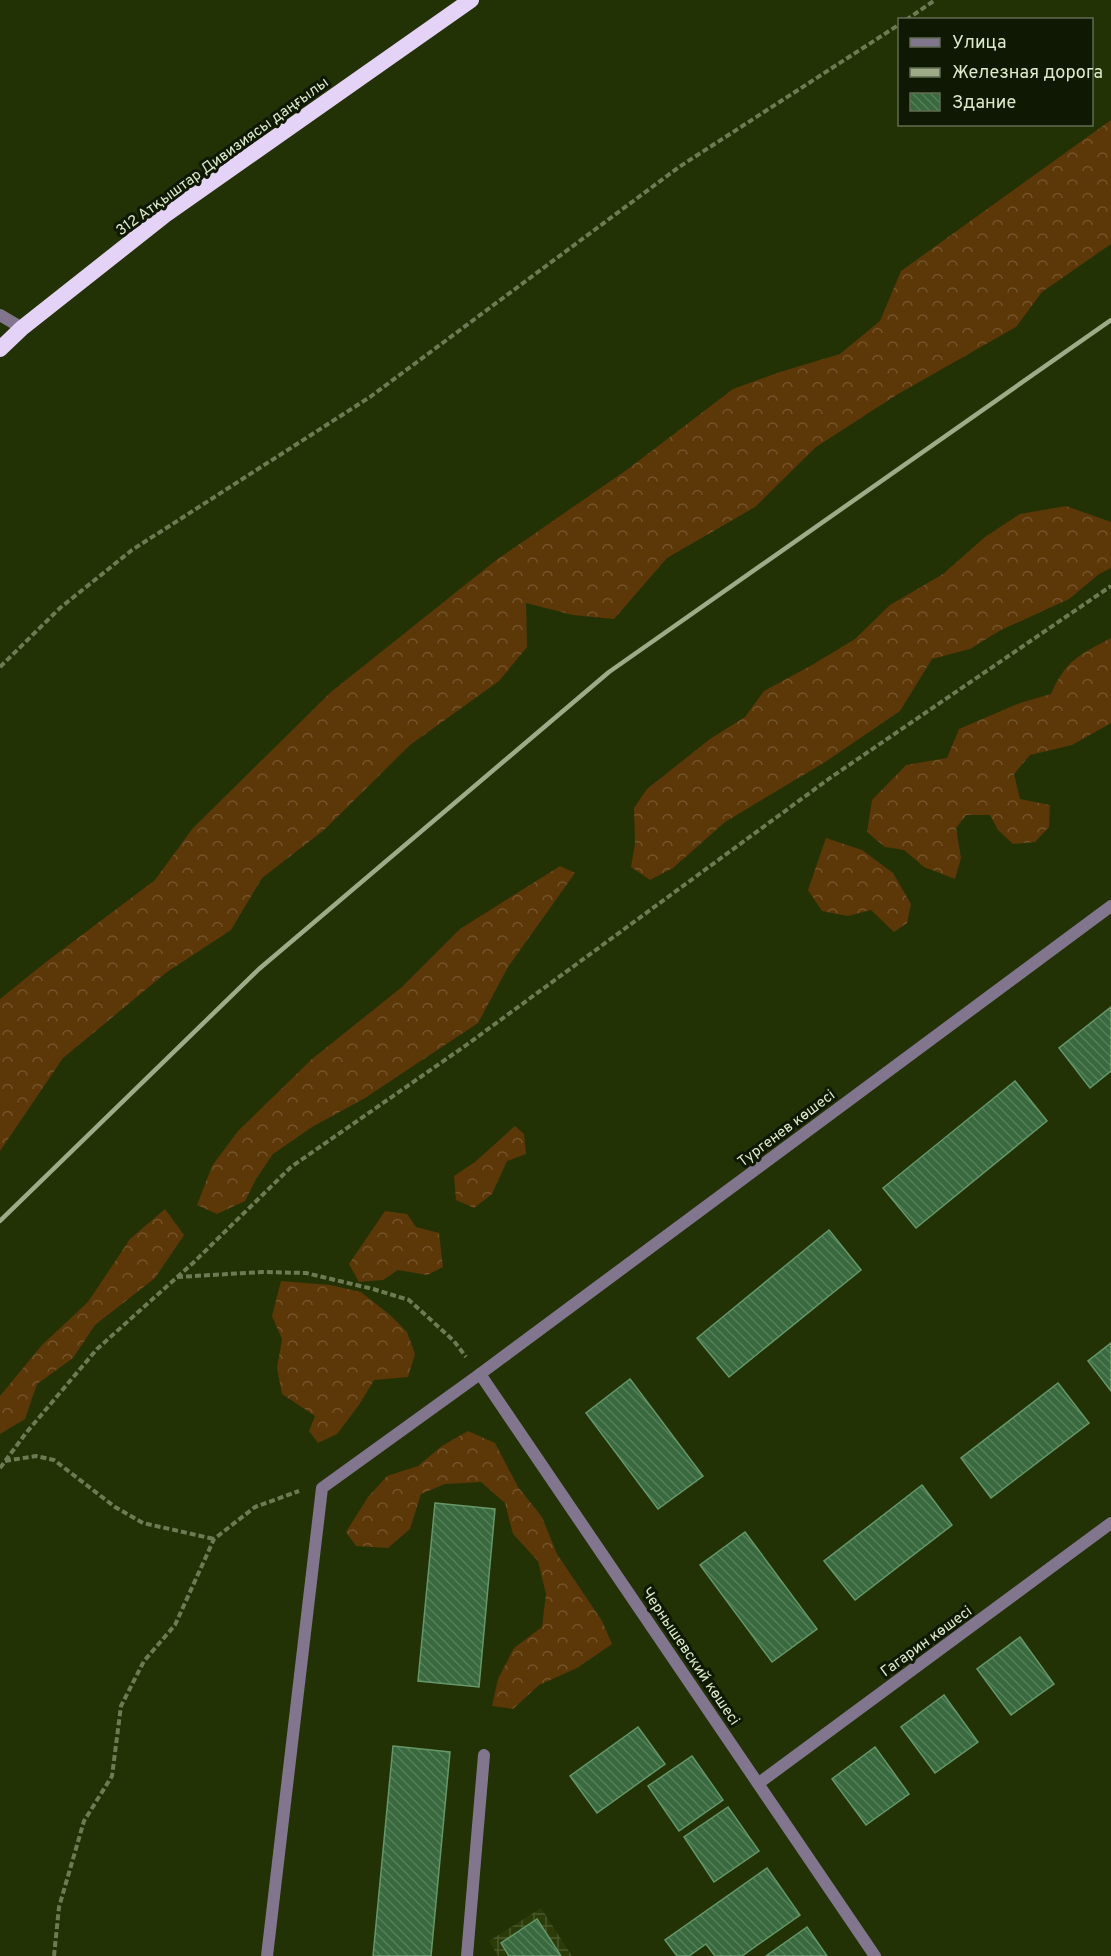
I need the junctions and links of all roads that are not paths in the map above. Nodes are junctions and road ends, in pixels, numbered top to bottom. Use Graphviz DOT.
graph roads {
  1 [pos="471,0"];
  2 [pos="0,315"];
  3 [pos="22,328"];
  4 [pos="0,348"];
  5 [pos="1111,906"];
  6 [pos="480,1374"];
  7 [pos="1111,1523"];
  8 [pos="484,1755"];
  9 [pos="759,1783"];
  10 [pos="267,1956"];
  11 [pos="467,1956"];
  12 [pos="875,1956"];
  1 -- 3 [label="highway, 312 Атқыштар Дивизиясы даңғылы"];
  2 -- 3 [label="street"];
  3 -- 4 [label="highway, 312 Атқыштар Дивизиясы даңғылы"];
  5 -- 6 [label="street, Тургенев көшесі"];
  6 -- 9 [label="street, Чернышевский көшесі"];
  6 -- 10 [label="street, Тургенев көшесі"];
  7 -- 9 [label="street, Гагарин көшесі"];
  8 -- 11 [label="street"];
  9 -- 12 [label="street, Чернышевский көшесі"];
}
